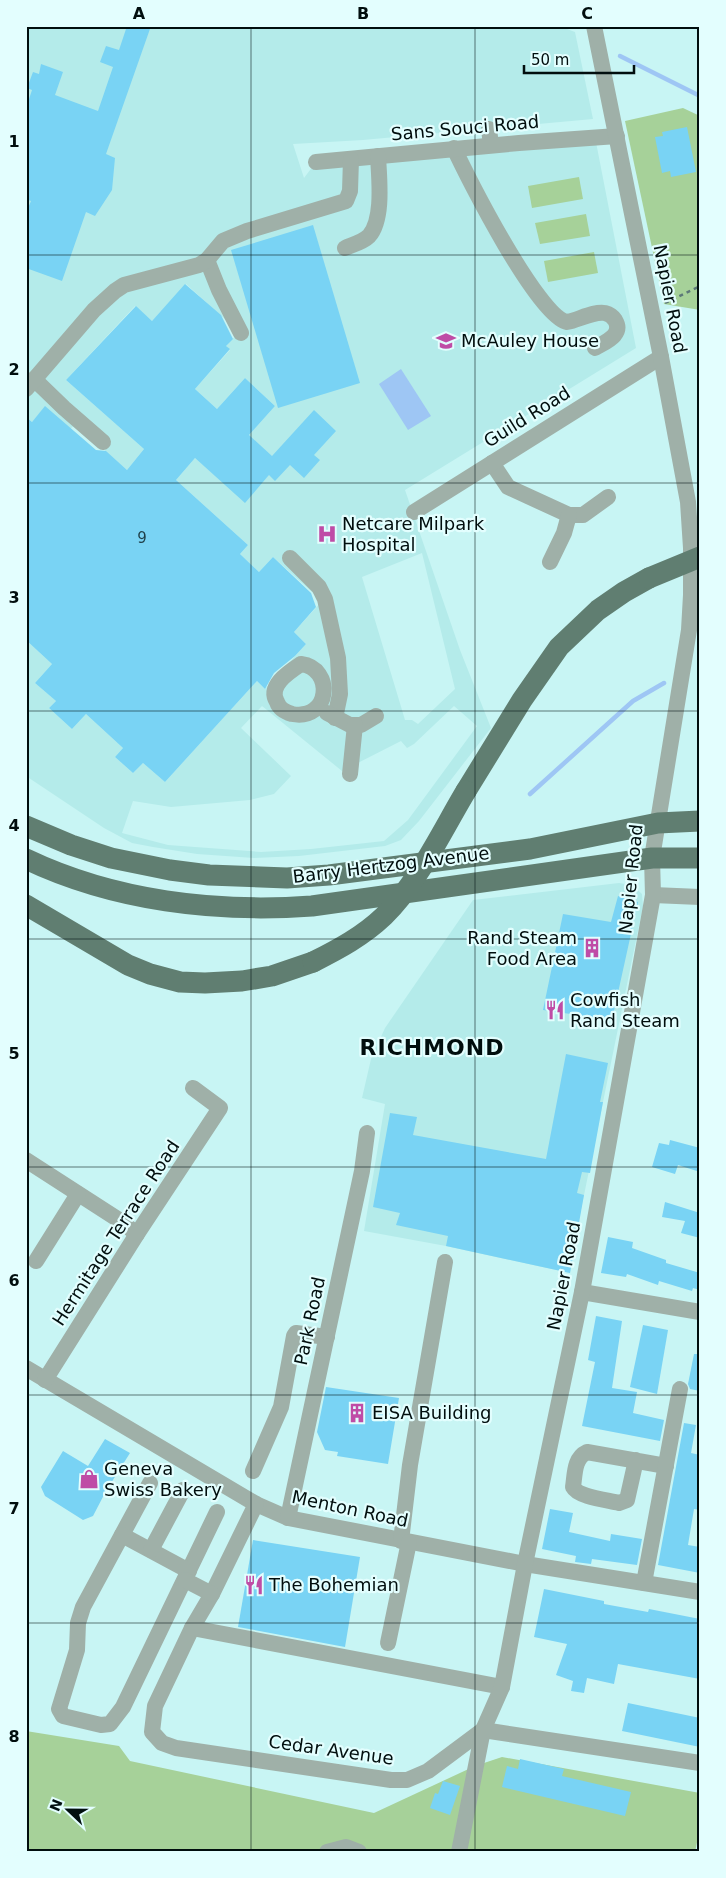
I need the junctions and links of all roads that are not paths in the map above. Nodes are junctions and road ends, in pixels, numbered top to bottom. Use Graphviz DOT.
graph roads {
  1 [pos="594,26"];
  2 [pos="617,136"];
  3 [pos="454,148"];
  4 [pos="378,156"];
  5 [pos="351,159"];
  6 [pos="316,162"];
  7 [pos="345,248"];
  8 [pos="207,260"];
  9 [pos="241,333"];
  10 [pos="595,348"];
  11 [pos="661,357"];
  12 [pos="30,384"];
  13 [pos="103,442"];
  14 [pos="492,463"];
  15 [pos="608,497"];
  16 [pos="414,512"];
  17 [pos="569,516"];
  18 [pos="700,557"];
  19 [pos="290,558"];
  20 [pos="550,562"];
  21 [pos="694,626"];
  22 [pos="319,707"];
  23 [pos="376,716"];
  24 [pos="335,718"];
  25 [pos="355,725"];
  26 [pos="350,774"];
  27 [pos="696,820"];
  28 [pos="658,823"];
  29 [pos="26,826"];
  30 [pos="652,858"];
  31 [pos="700,858"];
  32 [pos="26,859"];
  33 [pos="653,895"];
  34 [pos="700,897"];
  35 [pos="26,905"];
  36 [pos="193,1088"];
  37 [pos="367,1133"];
  38 [pos="26,1160"];
  39 [pos="78,1194"];
  40 [pos="137,1234"];
  41 [pos="36,1261"];
  42 [pos="445,1262"];
  43 [pos="582,1292"];
  44 [pos="700,1312"];
  45 [pos="327,1337"];
  46 [pos="26,1368"];
  47 [pos="45,1380"];
  48 [pos="680,1389"];
  49 [pos="636,1460"];
  50 [pos="666,1466"];
  51 [pos="254,1471"];
  52 [pos="150,1483"];
  53 [pos="183,1490"];
  54 [pos="256,1504"];
  55 [pos="217,1512"];
  56 [pos="288,1518"];
  57 [pos="122,1535"];
  58 [pos="405,1541"];
  59 [pos="151,1550"];
  60 [pos="524,1564"];
  61 [pos="187,1575"];
  62 [pos="644,1583"];
  63 [pos="700,1592"];
  64 [pos="212,1594"];
  65 [pos="192,1628"];
  66 [pos="388,1643"];
  67 [pos="502,1687"];
  68 [pos="483,1730"];
  69 [pos="700,1763"];
  70 [pos="327,1852"];
  71 [pos="359,1852"];
  72 [pos="460,1852"];
  1 -- 2 [label="street, Napier Road"];
  2 -- 3 [label="street, Sans Souci Road"];
  2 -- 11 [label="street, Napier Road"];
  3 -- 4 [label="street, Sans Souci Road"];
  3 -- 10 [label="street"];
  4 -- 5 [label="street, Sans Souci Road"];
  4 -- 7 [label="street"];
  5 -- 6 [label="street, Sans Souci Road"];
  5 -- 8 [label="street"];
  8 -- 9 [label="street"];
  8 -- 12 [label="street"];
  11 -- 14 [label="street, Guild Road"];
  11 -- 21 [label="street, Napier Road"];
  12 -- 13 [label="street"];
  14 -- 16 [label="street, Guild Road"];
  14 -- 17 [label="street"];
  15 -- 17 [label="street"];
  17 -- 20 [label="street"];
  18 -- 35 [label="main road, bridge"];
  19 -- 24 [label="street"];
  21 -- 28 [label="street, Napier Road"];
  22 -- 24 [label="street"];
  23 -- 25 [label="street"];
  24 -- 25 [label="street"];
  25 -- 26 [label="street"];
  27 -- 28 [label="main road, Barry Hertzog Avenue"];
  28 -- 29 [label="main road, Barry Hertzog Avenue"];
  28 -- 30 [label="street, Napier Road"];
  30 -- 31 [label="main road, Barry Hertzog Avenue"];
  30 -- 32 [label="main road, Barry Hertzog Avenue"];
  30 -- 33 [label="street, Napier Road"];
  33 -- 34 [label="street"];
  33 -- 43 [label="street, Napier Road"];
  36 -- 40 [label="street, Hermitage Terrace Road"];
  37 -- 45 [label="street, Park Road"];
  38 -- 39 [label="street"];
  39 -- 40 [label="street"];
  39 -- 41 [label="street"];
  40 -- 47 [label="street, Hermitage Terrace Road"];
  42 -- 58 [label="street"];
  43 -- 44 [label="street"];
  43 -- 60 [label="street, Napier Road"];
  45 -- 51 [label="street"];
  45 -- 56 [label="street, Park Road"];
  46 -- 47 [label="street, Menton Road"];
  47 -- 54 [label="street, Menton Road"];
  48 -- 50 [label="street"];
  49 -- 50 [label="street"];
  50 -- 62 [label="street"];
  52 -- 57 [label="street"];
  53 -- 59 [label="street"];
  54 -- 56 [label="street, Menton Road"];
  54 -- 64 [label="street"];
  55 -- 61 [label="street"];
  56 -- 58 [label="street, Menton Road"];
  57 -- 59 [label="street"];
  57 -- 61 [label="street"];
  58 -- 60 [label="street, Menton Road"];
  58 -- 66 [label="street"];
  59 -- 61 [label="street"];
  60 -- 62 [label="street, Menton Road"];
  60 -- 67 [label="street, Napier Road"];
  61 -- 64 [label="street"];
  62 -- 63 [label="street, Menton Road"];
  64 -- 65 [label="street"];
  65 -- 67 [label="street"];
  65 -- 68 [label="street, Cedar Avenue"];
  67 -- 68 [label="street, Napier Road"];
  68 -- 69 [label="street"];
  68 -- 72 [label="street, Napier Road"];
  70 -- 71 [label="street"];
}
